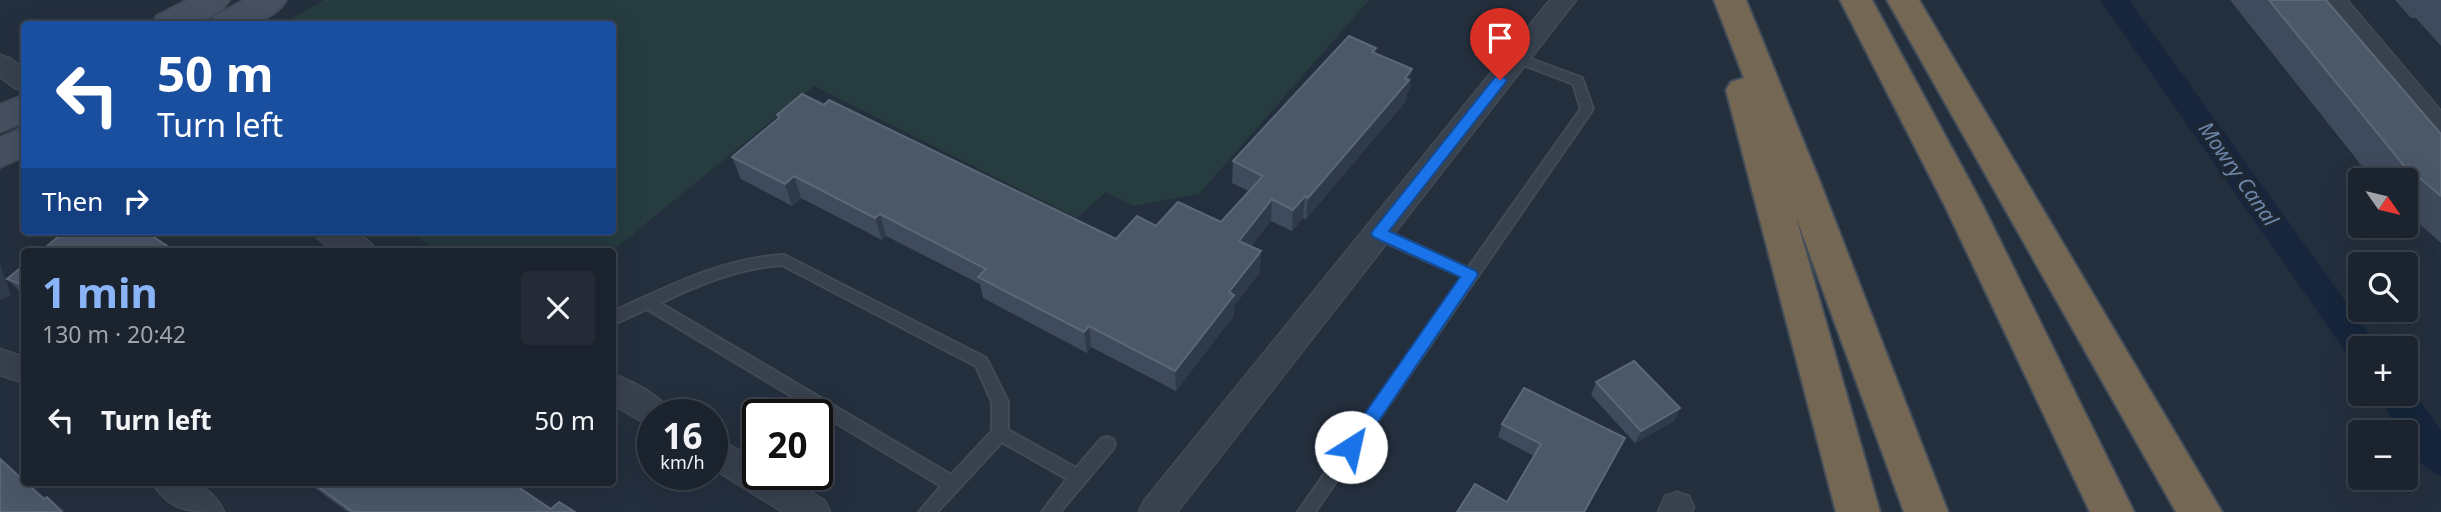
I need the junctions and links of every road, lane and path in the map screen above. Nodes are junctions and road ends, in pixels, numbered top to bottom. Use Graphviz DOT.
graph roads {
  1 [pos="213,0"];
  2 [pos="270,0"];
  3 [pos="1563,0"];
  4 [pos="1718,0"];
  5 [pos="1730,0"];
  6 [pos="1856,0"];
  7 [pos="1903,0"];
  8 [pos="2333,0"];
  9 [pos="174,21"];
  10 [pos="233,21"];
  11 [pos="1517,58"];
  12 [pos="0,64"];
  13 [pos="21,80"];
  14 [pos="21,109"];
  15 [pos="0,120"];
  16 [pos="2441,129"];
  17 [pos="21,142"];
  18 [pos="0,154"];
  19 [pos="1378,233"];
  20 [pos="334,235"];
  21 [pos="356,248"];
  22 [pos="1470,275"];
  23 [pos="648,303"];
  24 [pos="616,317"];
  25 [pos="0,362"];
  26 [pos="21,369"];
  27 [pos="616,390"];
  28 [pos="637,403"];
  29 [pos="1000,433"];
  30 [pos="1107,444"];
  31 [pos="728,460"];
  32 [pos="1077,477"];
  33 [pos="953,485"];
  34 [pos="174,486"];
  35 [pos="207,512"];
  36 [pos="813,512"];
  37 [pos="927,512"];
  38 [pos="1049,512"];
  39 [pos="1156,512"];
  40 [pos="1306,512"];
  41 [pos="1858,512"];
  42 [pos="1926,512"];
  43 [pos="2112,512"];
  44 [pos="2200,512"];
  1 -- 9 [label="street"];
  2 -- 10 [label="street"];
  3 -- 11 [label="street"];
  4 -- 41 [label="highway"];
  5 -- 42 [label="highway"];
  6 -- 43 [label="highway"];
  7 -- 44 [label="highway"];
  8 -- 16 [label="street"];
  11 -- 19 [label="street"];
  11 -- 22 [label="lane"];
  12 -- 13 [label="street"];
  14 -- 15 [label="street"];
  17 -- 18 [label="street"];
  19 -- 22 [label="lane"];
  19 -- 39 [label="street"];
  20 -- 21 [label="street"];
  22 -- 40 [label="lane"];
  23 -- 24 [label="lane"];
  23 -- 29 [label="lane"];
  23 -- 33 [label="lane"];
  25 -- 26 [label="street"];
  27 -- 28 [label="street"];
  29 -- 32 [label="lane"];
  29 -- 33 [label="lane"];
  30 -- 32 [label="lane"];
  31 -- 36 [label="street"];
  32 -- 38 [label="lane"];
  33 -- 37 [label="lane"];
  34 -- 35 [label="street"];
}
